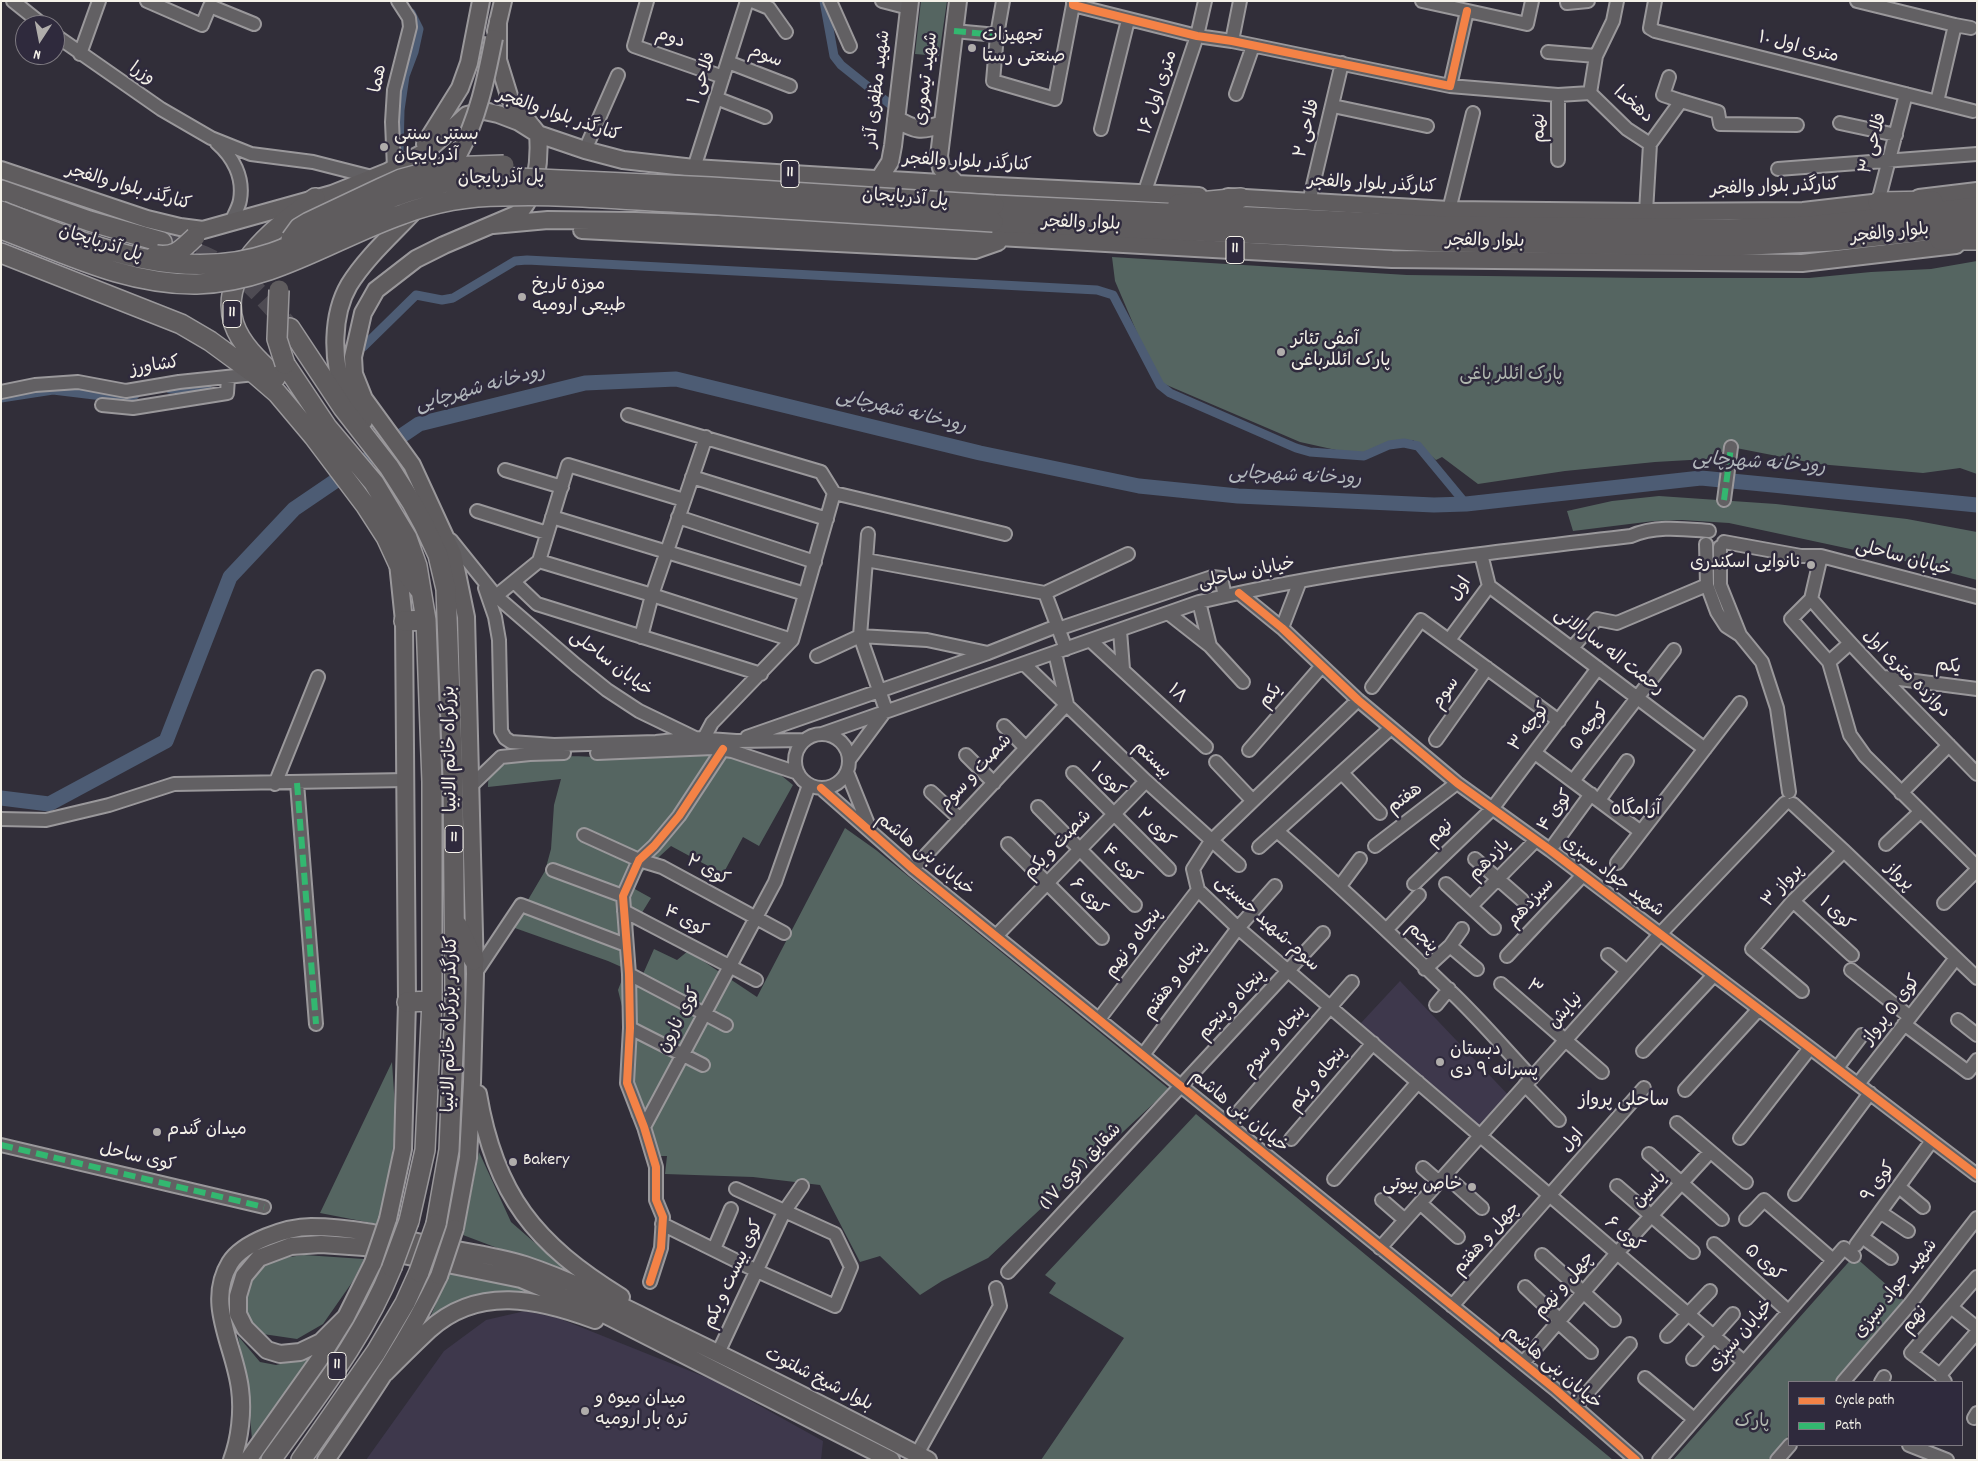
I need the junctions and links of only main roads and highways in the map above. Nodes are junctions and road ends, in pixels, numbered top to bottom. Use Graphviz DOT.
graph roads {
  1 [pos="481,1"];
  2 [pos="503,1"];
  3 [pos="958,1"];
  4 [pos="910,5"];
  5 [pos="498,21"];
  6 [pos="896,119"];
  7 [pos="942,124"];
  8 [pos="538,134"];
  9 [pos="417,156"];
  10 [pos="623,160"];
  11 [pos="694,168"];
  12 [pos="1,170"];
  13 [pos="879,179"];
  14 [pos="957,184"];
  15 [pos="711,187"];
  16 [pos="1,190"];
  17 [pos="1977,191"];
  18 [pos="315,198"];
  19 [pos="1241,198"];
  20 [pos="1977,200"];
  21 [pos="1878,202"];
  22 [pos="1977,207"];
  23 [pos="1110,210"];
  24 [pos="1,211"];
  25 [pos="994,213"];
  26 [pos="635,221"];
  27 [pos="686,223"];
  28 [pos="493,225"];
  29 [pos="1977,225"];
  30 [pos="1,229"];
  31 [pos="1172,229"];
  32 [pos="199,233"];
  33 [pos="1006,239"];
  34 [pos="1058,241"];
  35 [pos="1977,241"];
  36 [pos="1833,242"];
  37 [pos="158,248"];
  38 [pos="1,253"];
  39 [pos="39,268"];
  40 [pos="290,328"];
  41 [pos="353,400"];
  42 [pos="320,432"];
  43 [pos="402,471"];
  44 [pos="398,563"];
  45 [pos="423,593"];
  46 [pos="463,600"];
  47 [pos="426,620"];
  48 [pos="404,621"];
  49 [pos="451,693"];
  50 [pos="470,855"];
  51 [pos="454,919"];
  52 [pos="474,967"];
  53 [pos="432,1001"];
  54 [pos="407,1002"];
  55 [pos="472,1057"];
  56 [pos="346,1316"];
  57 [pos="685,1346"];
  58 [pos="385,1374"];
  59 [pos="874,1432"];
  60 [pos="866,1447"];
  61 [pos="923,1457"];
  62 [pos="232,1460"];
  63 [pos="248,1460"];
  64 [pos="271,1460"];
  65 [pos="301,1460"];
  66 [pos="326,1460"];
  67 [pos="891,1460"];
  1 -- 9 [label="main road"];
  2 -- 5 [label="main road"];
  3 -- 7 [label="main road, شهید تیموری"];
  4 -- 6 [label="main road, شهید مظفری آذر"];
  5 -- 8 [label="main road"];
  5 -- 41 [label="main road, bridge"];
  6 -- 7 [label="main road"];
  6 -- 13 [label="main road, شهید مظفری آذر"];
  7 -- 14 [label="main road, شهید تیموری"];
  8 -- 9 [label="main road, کنارگذر بلوار والفجر / 11"];
  8 -- 10 [label="main road, کنارگذر بلوار والفجر / 11"];
  8 -- 28 [label="main road"];
  9 -- 18 [label="main road, کنارگذر بلوار والفجر / 11"];
  10 -- 11 [label="main road, کنارگذر بلوار والفجر / 11"];
  10 -- 26 [label="main road, 11"];
  11 -- 13 [label="main road, کنارگذر بلوار والفجر / 11"];
  11 -- 27 [label="main road"];
  12 -- 32 [label="main road, کنارگذر بلوار والفجر / 11"];
  13 -- 14 [label="main road, کنارگذر بلوار والفجر / 11"];
  14 -- 19 [label="main road, کنارگذر بلوار والفجر"];
  15 -- 24 [label="highway, پل آذربایجان, bridge"];
  15 -- 25 [label="highway, پل آذربایجان, bridge"];
  15 -- 42 [label="highway, bridge"];
  16 -- 37 [label="highway"];
  17 -- 21 [label="main road, کنارگذر بلوار والفجر"];
  18 -- 32 [label="main road, کنارگذر بلوار والفجر / 11"];
  18 -- 42 [label="highway, 11"];
  19 -- 21 [label="main road, کنارگذر بلوار والفجر"];
  19 -- 23 [label="highway"];
  20 -- 21 [label="highway"];
  22 -- 23 [label="highway, بلوار والفجر / 11"];
  23 -- 25 [label="highway, بلوار والفجر / 11"];
  25 -- 30 [label="highway, پل آذربایجان, bridge"];
  25 -- 31 [label="highway, بلوار والفجر / 11"];
  26 -- 27 [label="main road, 11"];
  26 -- 28 [label="main road, 11"];
  27 -- 33 [label="main road, 11"];
  28 -- 33 [label="main road"];
  28 -- 41 [label="main road, 11"];
  29 -- 36 [label="highway, بلوار والفجر / 11"];
  31 -- 34 [label="main road"];
  31 -- 36 [label="highway, بلوار والفجر / 11"];
  32 -- 37 [label="highway, bridge"];
  33 -- 34 [label="main road, 11"];
  34 -- 35 [label="main road, 11"];
  35 -- 36 [label="highway"];
  37 -- 39 [label="highway"];
  38 -- 39 [label="highway, 11"];
  39 -- 42 [label="highway, 11"];
  40 -- 41 [label="highway, 11"];
  41 -- 43 [label="highway, 11"];
  42 -- 44 [label="highway, 11"];
  42 -- 45 [label="highway, بزرگراه خاتم الانبیا / 11"];
  43 -- 46 [label="main road, کنارگذر بزرگراه خاتم الانبیا"];
  43 -- 49 [label="highway, بزرگراه خاتم الانبیا / 11"];
  44 -- 45 [label="highway, 11"];
  44 -- 48 [label="main road"];
  45 -- 47 [label="highway, بزرگراه خاتم الانبیا / 11"];
  46 -- 49 [label="main road"];
  46 -- 50 [label="main road, کنارگذر بزرگراه خاتم الانبیا"];
  47 -- 48 [label="highway"];
  47 -- 53 [label="highway, بزرگراه خاتم الانبیا / 11"];
  48 -- 54 [label="main road"];
  49 -- 51 [label="highway, بزرگراه خاتم الانبیا / 11"];
  50 -- 51 [label="main road"];
  50 -- 52 [label="main road, کنارگذر بزرگراه خاتم الانبیا"];
  51 -- 52 [label="highway"];
  51 -- 65 [label="highway, بزرگراه خاتم الانبیا / 11, bridge"];
  52 -- 55 [label="main road, کنارگذر بزرگراه خاتم الانبیا"];
  53 -- 54 [label="highway"];
  53 -- 64 [label="highway, بزرگراه خاتم الانبیا / 11, bridge"];
  54 -- 56 [label="main road, bridge"];
  55 -- 57 [label="main road"];
  55 -- 58 [label="main road, کنارگذر بزرگراه خاتم الانبیا, bridge"];
  56 -- 57 [label="main road"];
  56 -- 63 [label="main road"];
  57 -- 58 [label="main road"];
  57 -- 59 [label="main road, بلوار شیخ شلتوت"];
  57 -- 60 [label="main road, بلوار شیخ شلتوت"];
  57 -- 62 [label="main road"];
  58 -- 66 [label="main road, کنارگذر بزرگراه خاتم الانبیا"];
  59 -- 60 [label="main road"];
  59 -- 61 [label="main road, بلوار شیخ شلتوت"];
  60 -- 67 [label="main road, بلوار شیخ شلتوت"];
}
